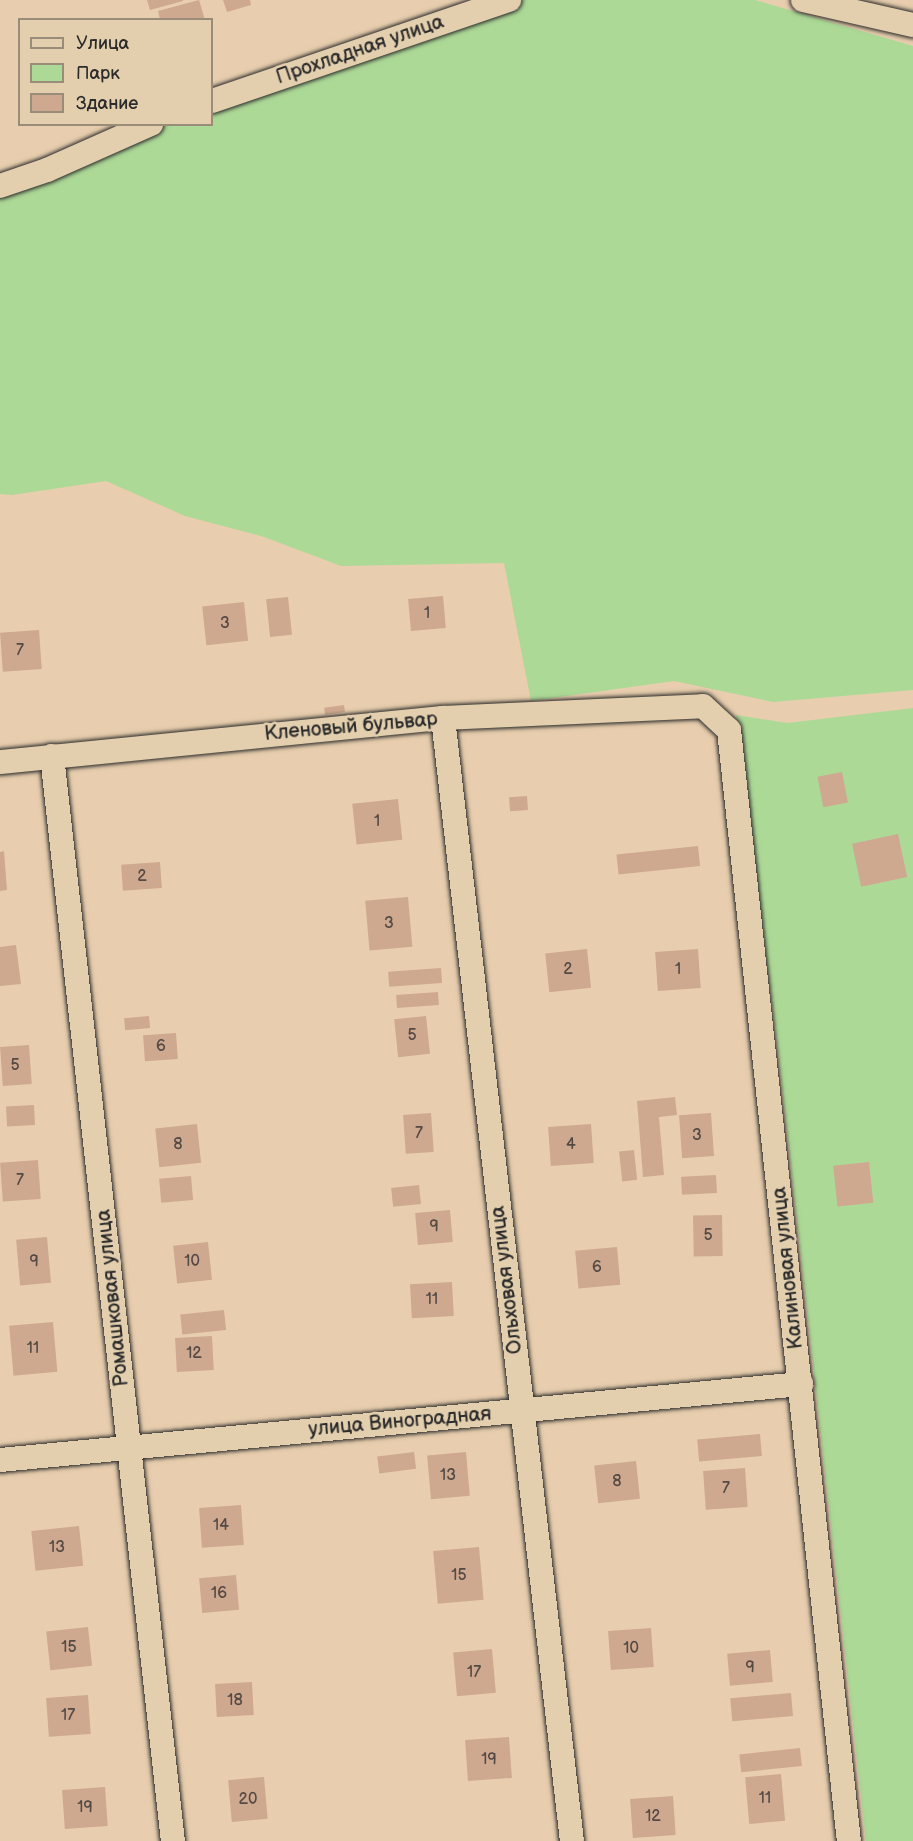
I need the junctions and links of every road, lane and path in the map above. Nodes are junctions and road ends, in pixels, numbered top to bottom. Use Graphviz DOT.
graph roads {
  1 [pos="509,0"];
  2 [pos="803,0"];
  3 [pos="874,9"];
  4 [pos="913,25"];
  5 [pos="213,100"];
  6 [pos="146,126"];
  7 [pos="0,186"];
  8 [pos="703,706"];
  9 [pos="443,718"];
  10 [pos="52,756"];
  11 [pos="0,762"];
  12 [pos="801,1384"];
  13 [pos="522,1410"];
  14 [pos="129,1448"];
  15 [pos="0,1460"];
  16 [pos="173,1841"];
  17 [pos="572,1841"];
  18 [pos="849,1841"];
  1 -- 5 [label="street, Прохладная улица"];
  2 -- 3 [label="street"];
  3 -- 4 [label="street"];
  6 -- 7 [label="street"];
  8 -- 9 [label="street, Кленовый бульвар"];
  8 -- 12 [label="street, Калиновая улица"];
  9 -- 10 [label="street, Кленовый бульвар"];
  9 -- 13 [label="street, Ольховая улица"];
  10 -- 11 [label="street, Кленовый бульвар"];
  10 -- 14 [label="street, Ромашковая улица"];
  12 -- 13 [label="street, улица Виноградная"];
  12 -- 18 [label="street, Калиновая улица"];
  13 -- 14 [label="street, улица Виноградная"];
  13 -- 17 [label="street, Ольховая улица"];
  14 -- 15 [label="street, улица Виноградная"];
  14 -- 16 [label="street, Ромашковая улица"];
}
